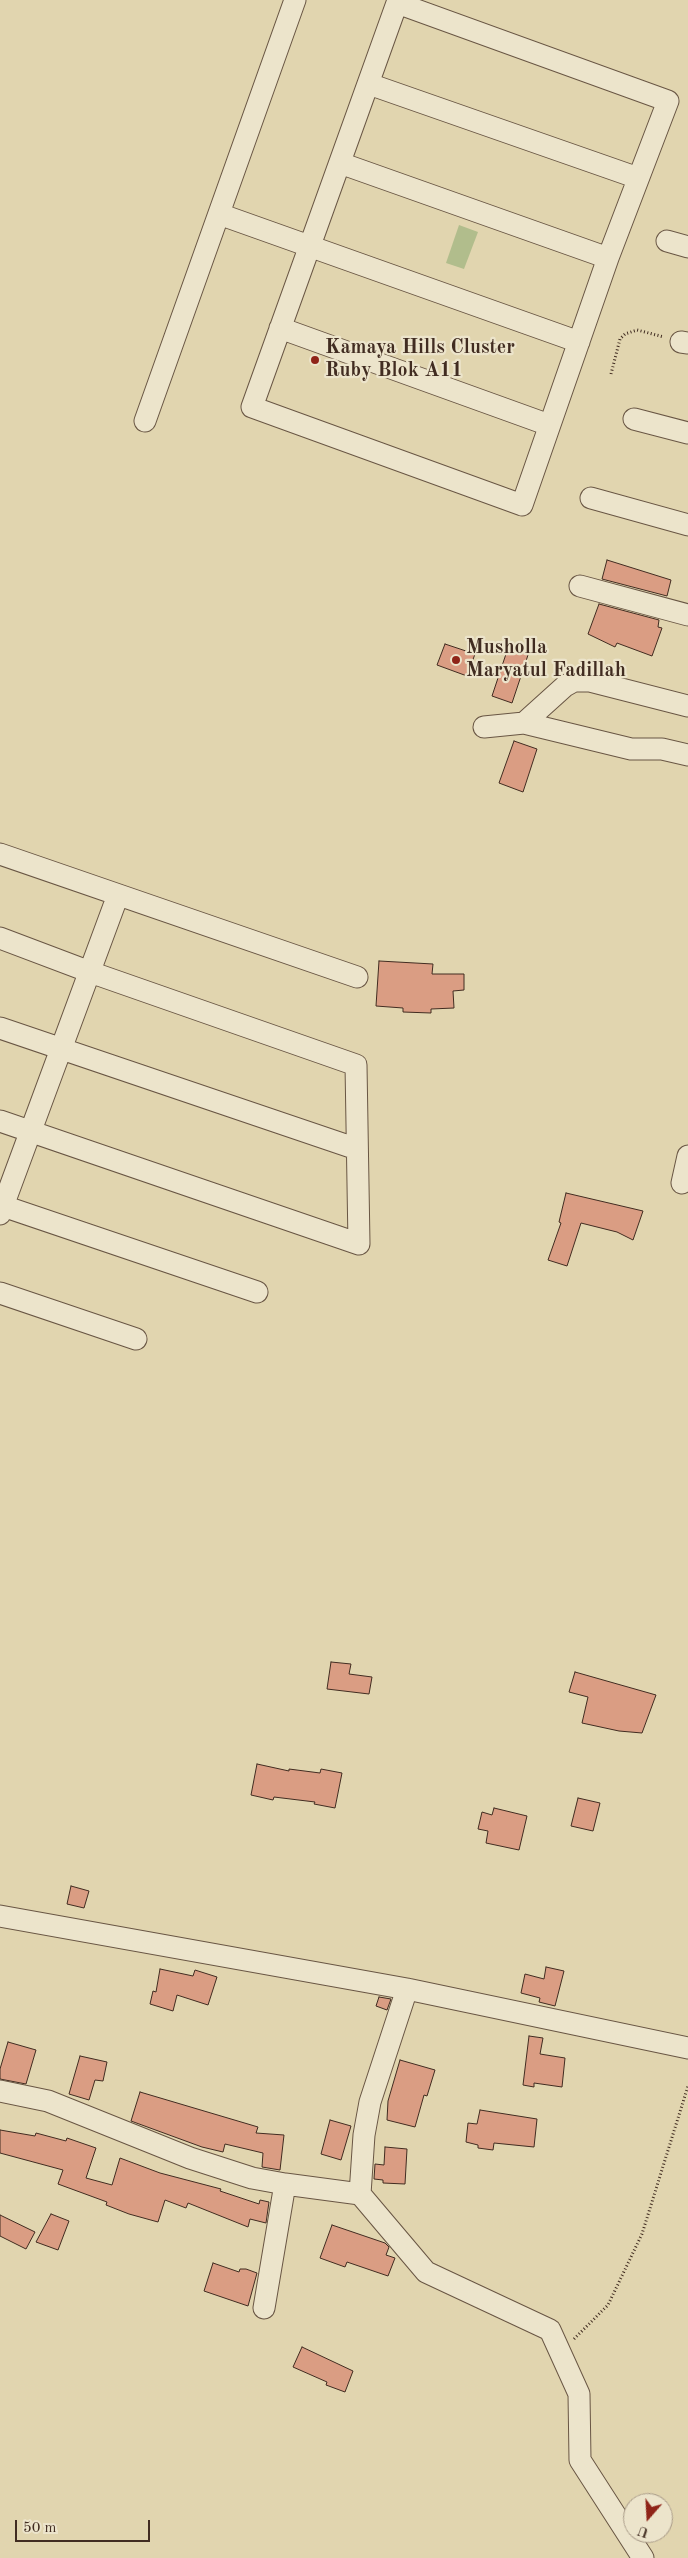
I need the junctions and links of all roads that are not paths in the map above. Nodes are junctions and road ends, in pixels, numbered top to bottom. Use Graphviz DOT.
graph roads {
  1 [pos="295,0"];
  2 [pos="369,84"];
  3 [pos="340,163"];
  4 [pos="638,178"];
  5 [pos="219,214"];
  6 [pos="667,241"];
  7 [pos="309,245"];
  8 [pos="688,247"];
  9 [pos="608,258"];
  10 [pos="280,328"];
  11 [pos="579,342"];
  12 [pos="634,419"];
  13 [pos="144,421"];
  14 [pos="549,425"];
  15 [pos="688,433"];
  16 [pos="592,498"];
  17 [pos="688,525"];
  18 [pos="580,586"];
  19 [pos="688,615"];
  20 [pos="688,706"];
  21 [pos="524,723"];
  22 [pos="484,727"];
  23 [pos="688,755"];
  24 [pos="0,854"];
  25 [pos="118,895"];
  26 [pos="0,938"];
  27 [pos="90,972"];
  28 [pos="357,976"];
  29 [pos="0,1028"];
  30 [pos="61,1048"];
  31 [pos="0,1121"];
  32 [pos="31,1131"];
  33 [pos="357,1149"];
  34 [pos="688,1156"];
  35 [pos="682,1183"];
  36 [pos="1,1209"];
  37 [pos="257,1292"];
  38 [pos="0,1293"];
  39 [pos="136,1339"];
  40 [pos="0,1916"];
  41 [pos="407,1989"];
  42 [pos="688,2048"];
  43 [pos="0,2091"];
  44 [pos="285,2184"];
  45 [pos="360,2194"];
  46 [pos="264,2308"];
  47 [pos="643,2558"];
  1 -- 5 [label="street"];
  2 -- 3 [label="street"];
  2 -- 4 [label="street"];
  2 -- 4 [label="street"];
  3 -- 7 [label="street"];
  3 -- 9 [label="street"];
  4 -- 9 [label="street"];
  5 -- 7 [label="street"];
  5 -- 13 [label="street"];
  6 -- 8 [label="street"];
  7 -- 10 [label="street"];
  7 -- 11 [label="street"];
  9 -- 11 [label="street"];
  10 -- 14 [label="street"];
  10 -- 14 [label="street"];
  11 -- 14 [label="street"];
  12 -- 15 [label="street"];
  16 -- 17 [label="street"];
  18 -- 19 [label="street"];
  20 -- 21 [label="street"];
  21 -- 22 [label="street"];
  21 -- 23 [label="street"];
  24 -- 25 [label="street"];
  25 -- 27 [label="street"];
  25 -- 28 [label="street"];
  26 -- 27 [label="street"];
  27 -- 30 [label="street"];
  27 -- 33 [label="street"];
  29 -- 30 [label="street"];
  30 -- 32 [label="street"];
  30 -- 33 [label="street"];
  31 -- 32 [label="street"];
  32 -- 33 [label="street"];
  32 -- 36 [label="street"];
  34 -- 35 [label="street"];
  36 -- 37 [label="street"];
  38 -- 39 [label="street"];
  40 -- 41 [label="street"];
  41 -- 42 [label="street"];
  41 -- 45 [label="street"];
  43 -- 44 [label="street"];
  44 -- 45 [label="street"];
  44 -- 46 [label="street"];
  45 -- 47 [label="street"];
}
